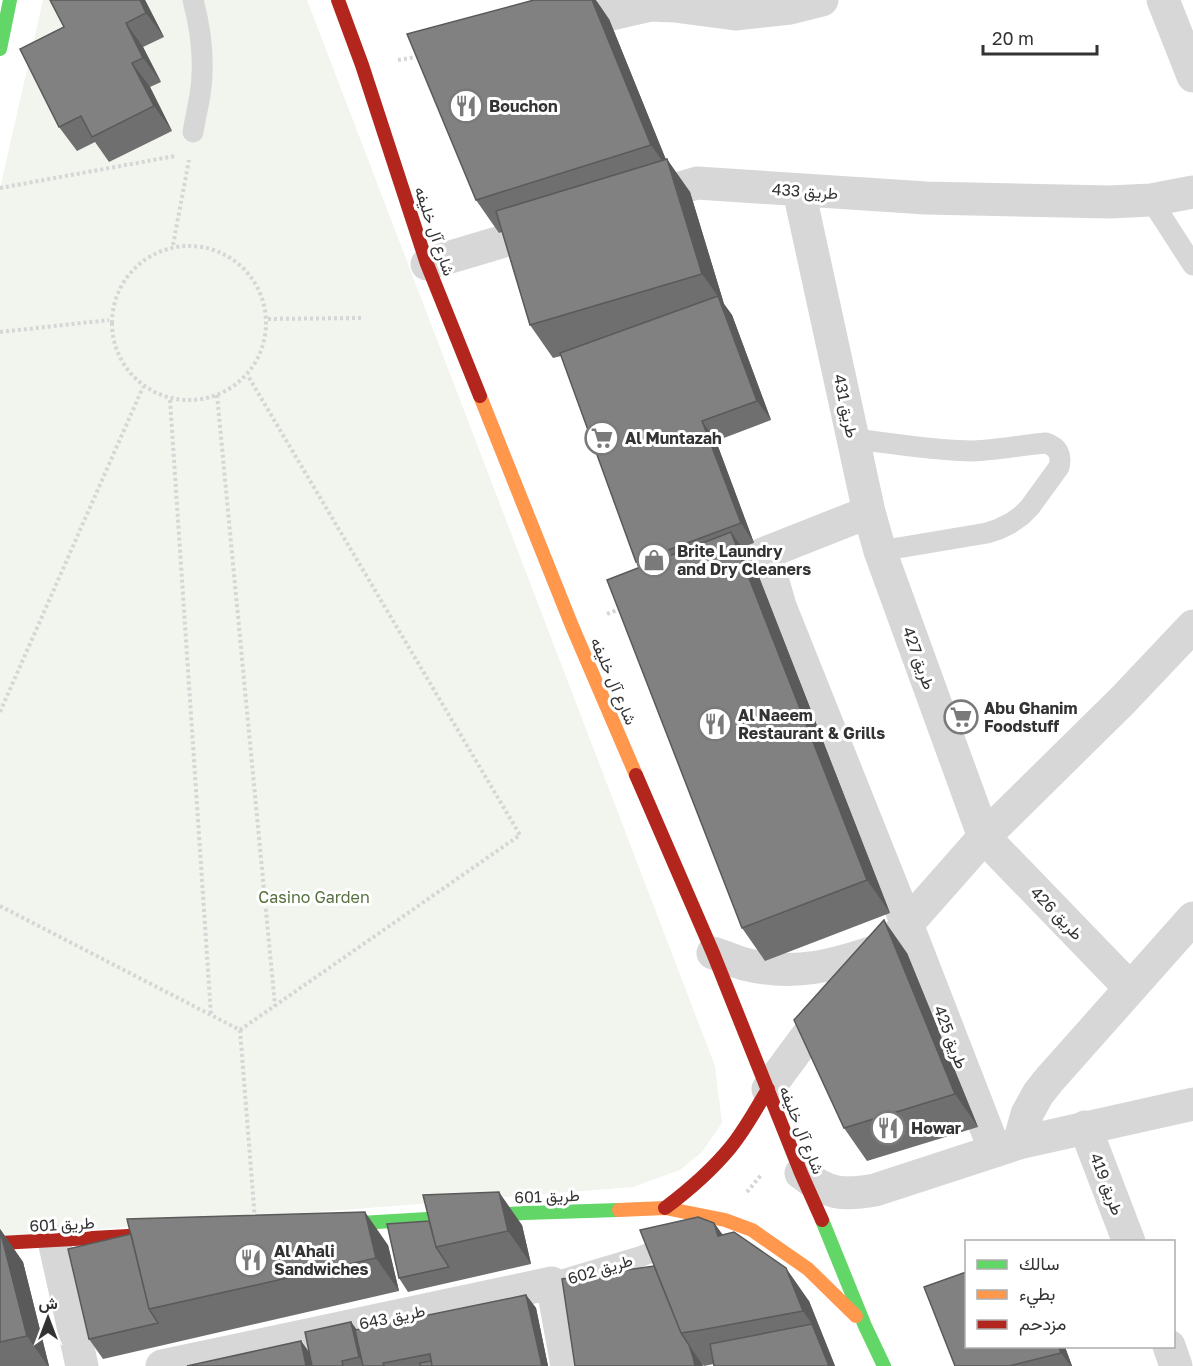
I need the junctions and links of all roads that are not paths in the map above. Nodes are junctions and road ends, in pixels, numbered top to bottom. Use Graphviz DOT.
graph roads {
  1 [pos="10,0"];
  2 [pos="193,0"];
  3 [pos="338,0"];
  4 [pos="822,0"];
  5 [pos="1163,0"];
  6 [pos="651,2"];
  7 [pos="536,32"];
  8 [pos="0,49"];
  9 [pos="1193,76"];
  10 [pos="192,143"];
  11 [pos="799,191"];
  12 [pos="1193,192"];
  13 [pos="1151,200"];
  14 [pos="618,207"];
  15 [pos="573,220"];
  16 [pos="427,264"];
  17 [pos="1193,265"];
  18 [pos="853,439"];
  19 [pos="869,512"];
  20 [pos="880,551"];
  21 [pos="765,554"];
  22 [pos="722,570"];
  23 [pos="1193,626"];
  24 [pos="984,837"];
  25 [pos="1193,918"];
  26 [pos="907,924"];
  27 [pos="885,948"];
  28 [pos="713,953"];
  29 [pos="1130,988"];
  30 [pos="768,1089"];
  31 [pos="1193,1104"];
  32 [pos="1085,1127"];
  33 [pos="1007,1147"];
  34 [pos="801,1173"];
  35 [pos="665,1208"];
  36 [pos="725,1220"];
  37 [pos="314,1225"];
  38 [pos="172,1234"];
  39 [pos="1128,1240"];
  40 [pos="54,1241"];
  41 [pos="0,1244"];
  42 [pos="552,1283"];
  43 [pos="865,1326"];
  44 [pos="1168,1348"];
  45 [pos="1193,1364"];
  46 [pos="81,1366"];
  47 [pos="162,1366"];
  48 [pos="567,1366"];
  49 [pos="884,1366"];
  50 [pos="1176,1366"];
  51 [pos="1185,1366"];
  1 -- 8 [label="street"];
  2 -- 10 [label="lane"];
  3 -- 16 [label="street, شارع آل خليفه"];
  4 -- 6 [label="street"];
  5 -- 9 [label="street"];
  6 -- 7 [label="street"];
  11 -- 13 [label="street, طريق 433"];
  11 -- 14 [label="street, طريق 433"];
  11 -- 18 [label="street, طريق 431"];
  12 -- 13 [label="street, طريق 433"];
  13 -- 17 [label="lane"];
  15 -- 16 [label="street"];
  16 -- 28 [label="street, شارع آل خليفه"];
  18 -- 19 [label="street, طريق 431"];
  18 -- 20 [label="lane"];
  19 -- 20 [label="street, طريق 427"];
  19 -- 21 [label="street"];
  20 -- 24 [label="street, طريق 427"];
  21 -- 22 [label="street"];
  21 -- 26 [label="street"];
  23 -- 24 [label="street"];
  24 -- 26 [label="street"];
  24 -- 29 [label="street, طريق 426"];
  25 -- 29 [label="street"];
  26 -- 27 [label="street"];
  26 -- 33 [label="street, طريق 425"];
  27 -- 28 [label="street"];
  27 -- 30 [label="street"];
  28 -- 30 [label="street, شارع آل خليفه"];
  29 -- 33 [label="street"];
  30 -- 34 [label="street, شارع آل خليفه"];
  30 -- 35 [label="street"];
  31 -- 32 [label="street"];
  32 -- 33 [label="street"];
  32 -- 39 [label="street, طريق 419"];
  33 -- 34 [label="street"];
  34 -- 43 [label="street, شارع آل خليفه"];
  35 -- 36 [label="street, طريق 601"];
  35 -- 37 [label="street, طريق 601"];
  36 -- 42 [label="lane, طريق 602"];
  36 -- 43 [label="street, طريق 601"];
  38 -- 40 [label="street, طريق 601"];
  40 -- 41 [label="street, طريق 601"];
  40 -- 46 [label="street"];
  42 -- 47 [label="street, طريق 643"];
  42 -- 48 [label="street, طريق 602"];
  43 -- 49 [label="street, شارع آل خليفه"];
  44 -- 50 [label="street"];
  45 -- 51 [label="street"];
}
